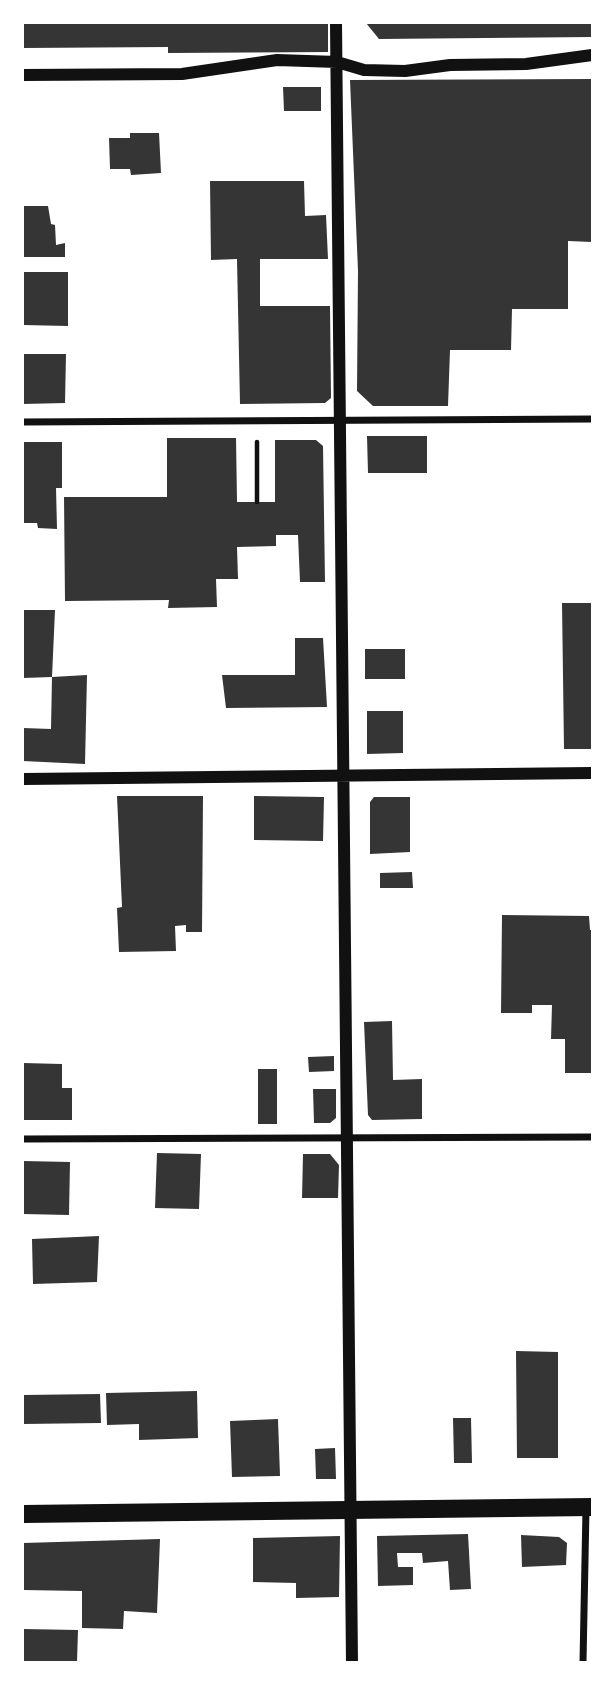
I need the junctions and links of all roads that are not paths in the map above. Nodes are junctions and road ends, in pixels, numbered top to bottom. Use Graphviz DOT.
graph roads {
  1 [pos="336,23"];
  2 [pos="592,55"];
  3 [pos="337,62"];
  4 [pos="23,75"];
  5 [pos="592,419"];
  6 [pos="341,421"];
  7 [pos="23,422"];
  8 [pos="592,773"];
  9 [pos="345,776"];
  10 [pos="23,779"];
  11 [pos="592,1137"];
  12 [pos="349,1138"];
  13 [pos="23,1139"];
  14 [pos="589,1507"];
  15 [pos="353,1510"];
  16 [pos="23,1514"];
  17 [pos="352,1662"];
  18 [pos="583,1662"];
  1 -- 3 [label="street"];
  2 -- 3 [label="street"];
  3 -- 4 [label="street"];
  3 -- 6 [label="street"];
  5 -- 6 [label="street"];
  6 -- 7 [label="street"];
  6 -- 9 [label="street"];
  8 -- 9 [label="street"];
  9 -- 10 [label="street"];
  9 -- 12 [label="street"];
  11 -- 12 [label="street"];
  12 -- 13 [label="street"];
  12 -- 15 [label="street"];
  14 -- 15 [label="main road"];
  14 -- 18 [label="street"];
  15 -- 16 [label="main road"];
  15 -- 17 [label="street"];
}
